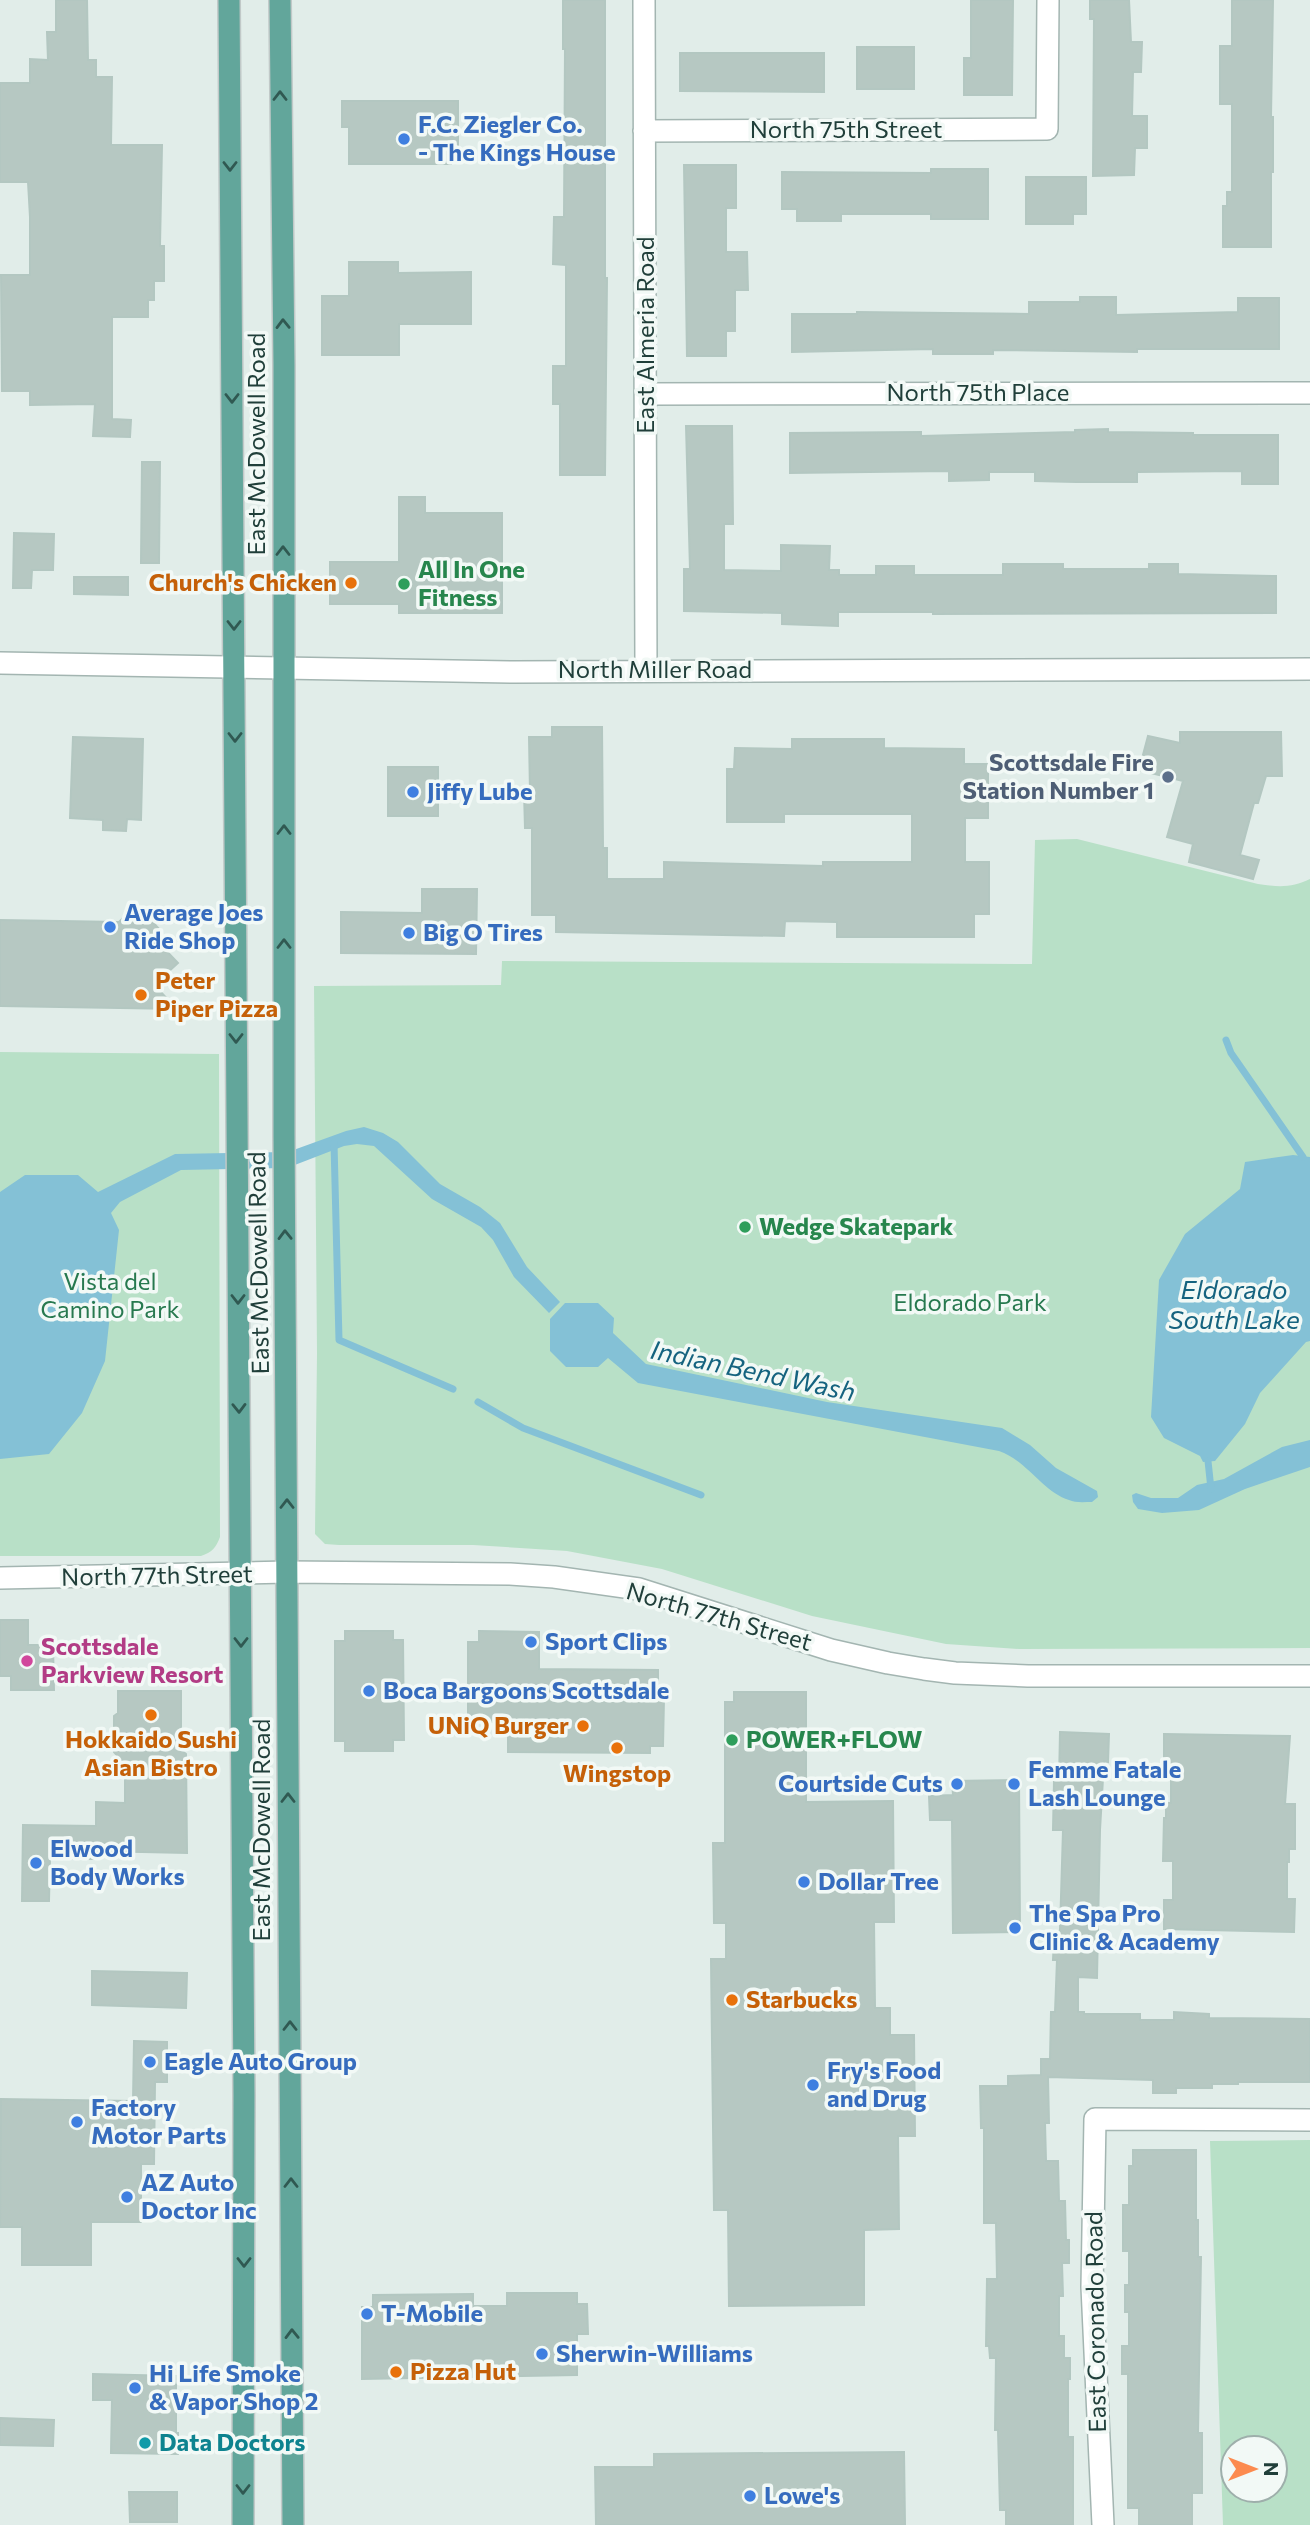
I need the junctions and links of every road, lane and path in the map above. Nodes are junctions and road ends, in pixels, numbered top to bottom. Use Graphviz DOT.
graph roads {
  1 [pos="229,0"];
  2 [pos="280,0"];
  3 [pos="644,0"];
  4 [pos="1048,0"];
  5 [pos="644,131"];
  6 [pos="1310,393"];
  7 [pos="646,394"];
  8 [pos="0,663"];
  9 [pos="234,668"];
  10 [pos="284,669"];
  11 [pos="1310,669"];
  12 [pos="646,670"];
  13 [pos="287,1572"];
  14 [pos="240,1574"];
  15 [pos="0,1578"];
  16 [pos="1310,1676"];
  17 [pos="1310,2120"];
  18 [pos="243,2525"];
  19 [pos="293,2525"];
  20 [pos="1103,2525"];
  1 -- 9 [label="main road, East McDowell Road, one-way"];
  10 -- 2 [label="main road, East McDowell Road, one-way"];
  3 -- 5 [label="street, East Almeria Road"];
  4 -- 5 [label="street, North 75th Street"];
  5 -- 7 [label="street, East Almeria Road"];
  6 -- 7 [label="street, North 75th Place"];
  7 -- 12 [label="street, East Almeria Road"];
  8 -- 9 [label="street, North Miller Road"];
  9 -- 10 [label="street, North Miller Road"];
  9 -- 14 [label="main road, East McDowell Road, one-way"];
  10 -- 12 [label="street, North Miller Road"];
  13 -- 10 [label="main road, East McDowell Road, one-way"];
  11 -- 12 [label="street, North Miller Road"];
  13 -- 14 [label="street, North 77th Street"];
  13 -- 16 [label="street, North 77th Street"];
  19 -- 13 [label="main road, East McDowell Road, one-way"];
  14 -- 15 [label="street, North 77th Street"];
  14 -- 18 [label="main road, East McDowell Road, one-way"];
  17 -- 20 [label="street, East Coronado Road"];
}
